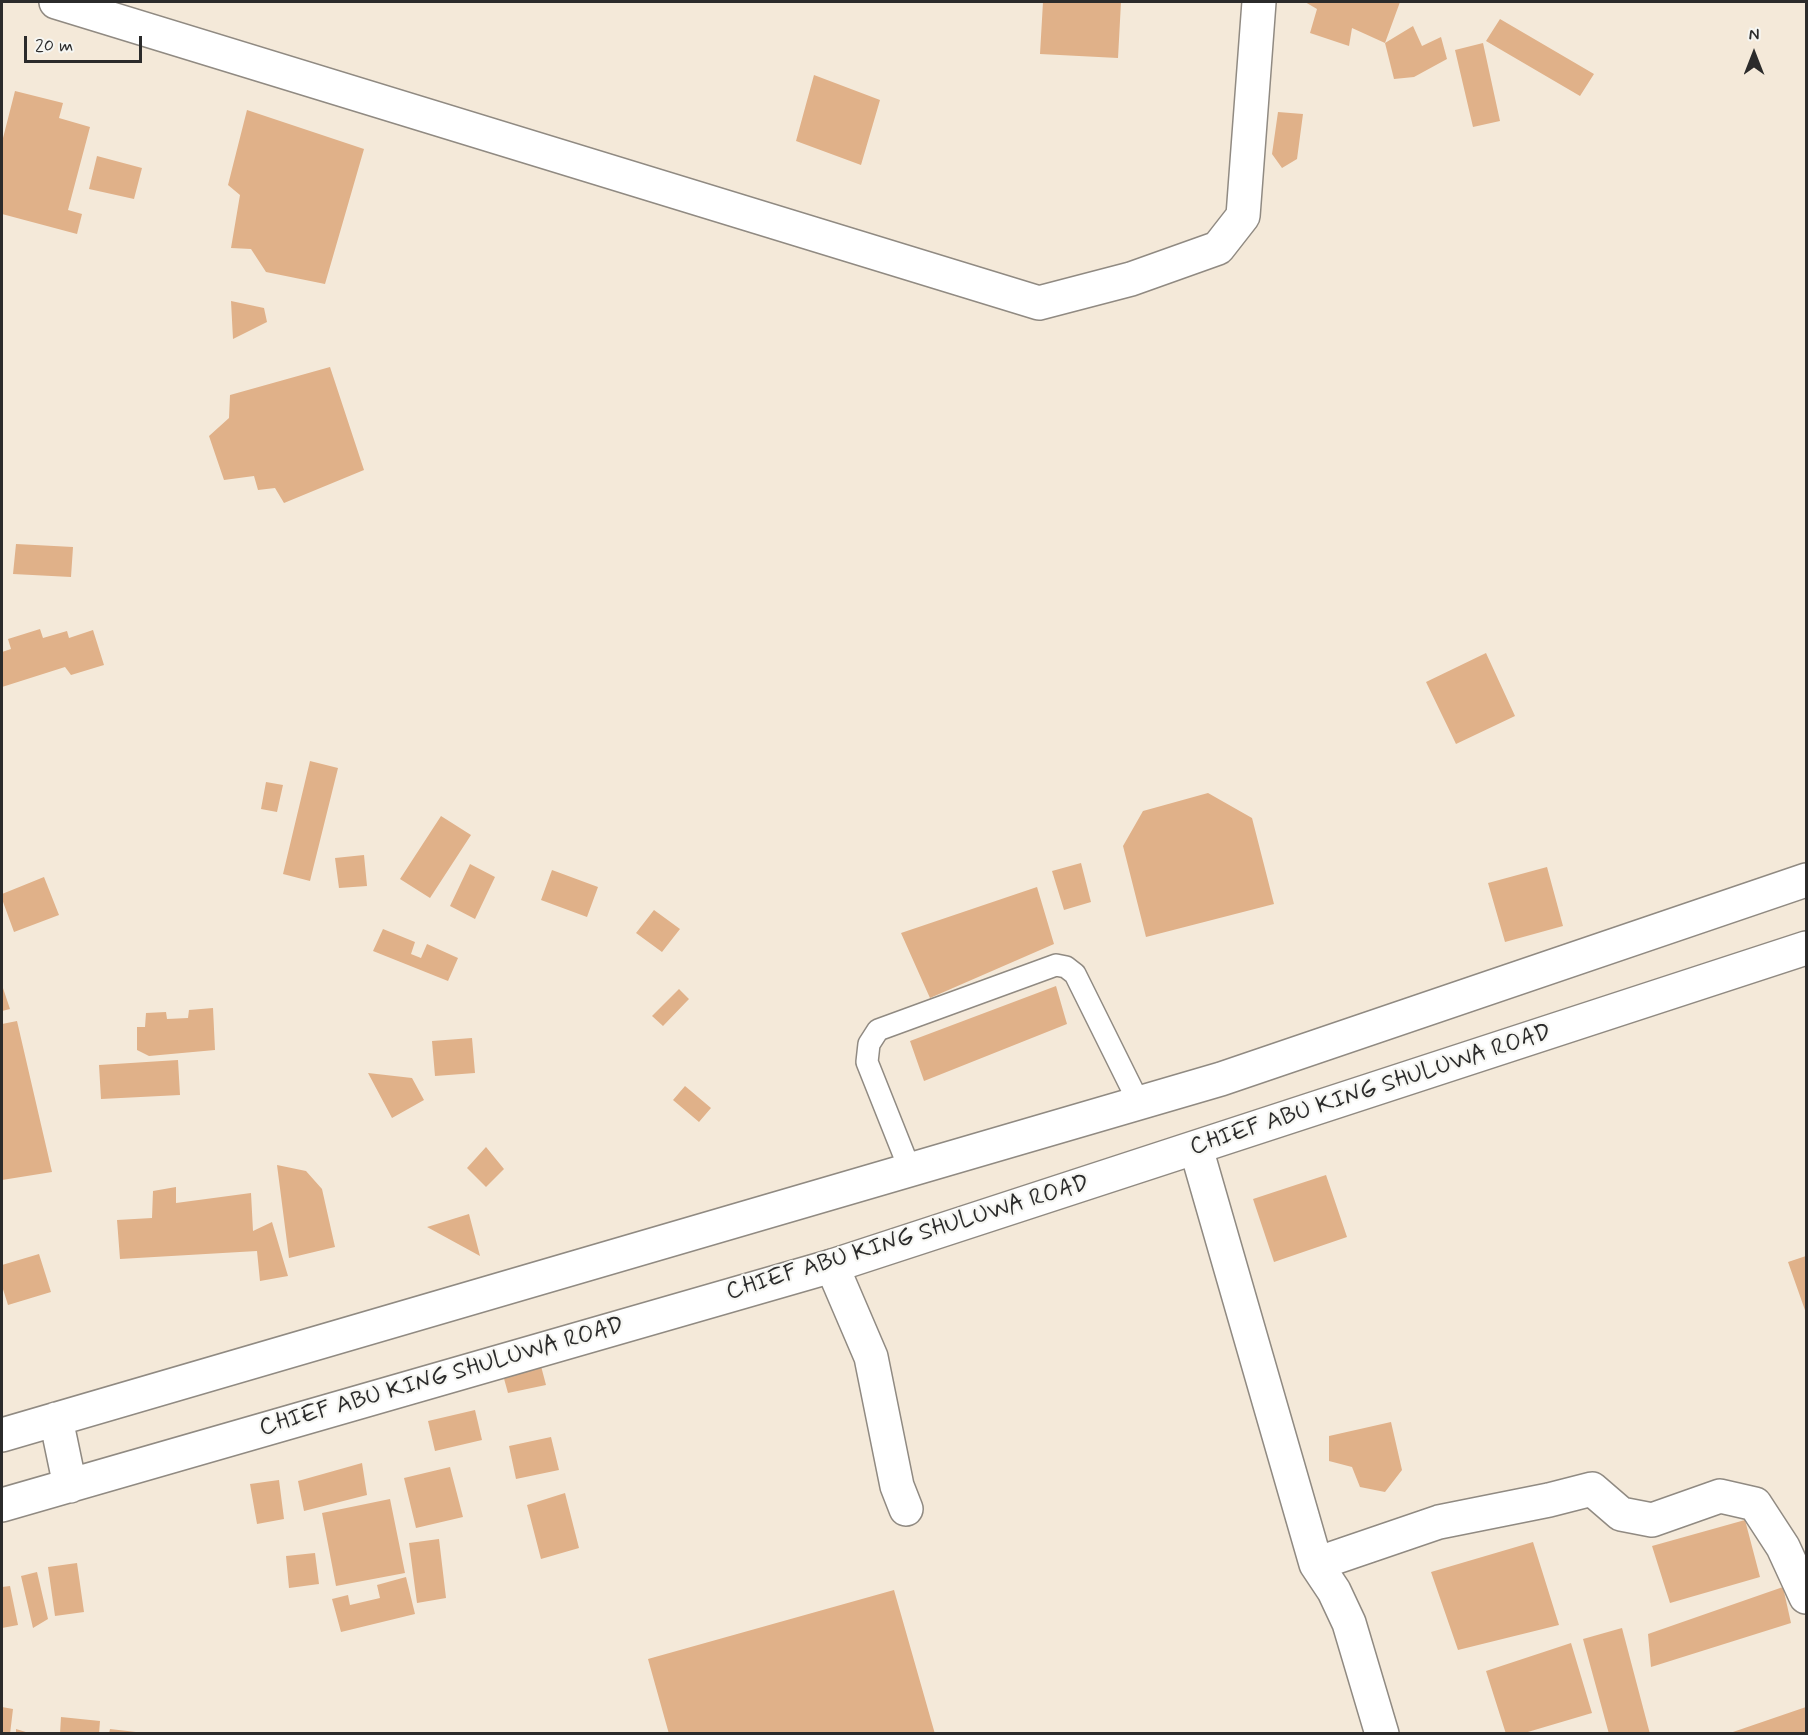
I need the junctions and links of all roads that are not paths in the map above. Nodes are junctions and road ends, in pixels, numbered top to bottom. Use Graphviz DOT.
graph roads {
  1 [pos="56,2"];
  2 [pos="1259,2"];
  3 [pos="1806,880"];
  4 [pos="1806,948"];
  5 [pos="1139,1103"];
  6 [pos="1196,1148"];
  7 [pos="910,1170"];
  8 [pos="832,1266"];
  9 [pos="56,1419"];
  10 [pos="2,1435"];
  11 [pos="70,1486"];
  12 [pos="2,1505"];
  13 [pos="906,1509"];
  14 [pos="1316,1564"];
  15 [pos="1806,1597"];
  16 [pos="1382,1734"];
  1 -- 2 [label="street"];
  3 -- 5 [label="street"];
  4 -- 6 [label="street, CHIEF ABU KING SHULUWA ROAD"];
  5 -- 7 [label="street"];
  5 -- 7 [label="lane"];
  6 -- 8 [label="street, CHIEF ABU KING SHULUWA ROAD"];
  6 -- 14 [label="street"];
  7 -- 9 [label="street"];
  8 -- 11 [label="street, CHIEF ABU KING SHULUWA ROAD"];
  8 -- 13 [label="street"];
  9 -- 10 [label="street"];
  9 -- 11 [label="street"];
  11 -- 12 [label="street, CHIEF ABU KING SHULUWA ROAD"];
  14 -- 15 [label="street"];
  14 -- 16 [label="street"];
}
